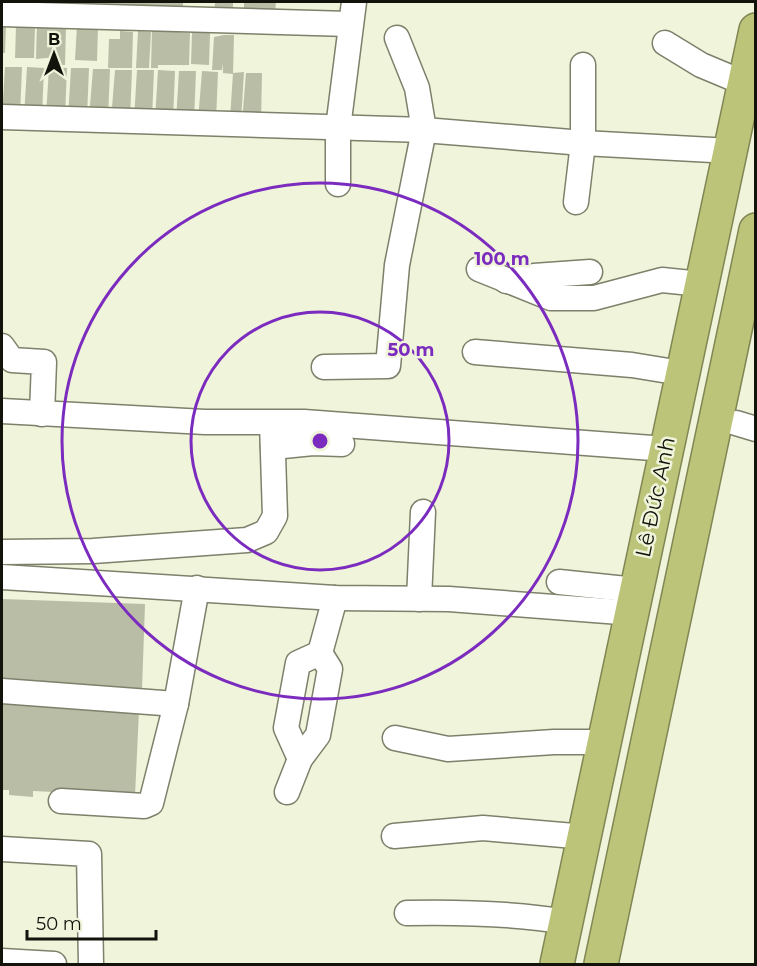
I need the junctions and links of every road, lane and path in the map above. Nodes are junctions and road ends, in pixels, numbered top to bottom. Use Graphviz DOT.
graph roads {
  1 [pos="352,13"];
  2 [pos="2,14"];
  3 [pos="756,30"];
  4 [pos="397,38"];
  5 [pos="665,43"];
  6 [pos="583,65"];
  7 [pos="744,83"];
  8 [pos="2,117"];
  9 [pos="756,119"];
  10 [pos="338,128"];
  11 [pos="424,130"];
  12 [pos="583,143"];
  13 [pos="739,152"];
  14 [pos="338,184"];
  15 [pos="576,202"];
  16 [pos="756,230"];
  17 [pos="479,268"];
  18 [pos="590,272"];
  19 [pos="506,281"];
  20 [pos="701,284"];
  21 [pos="756,336"];
  22 [pos="2,346"];
  23 [pos="475,352"];
  24 [pos="324,367"];
  25 [pos="681,372"];
  26 [pos="2,411"];
  27 [pos="42,414"];
  28 [pos="272,423"];
  29 [pos="746,426"];
  30 [pos="342,444"];
  31 [pos="273,447"];
  32 [pos="666,449"];
  33 [pos="423,512"];
  34 [pos="2,552"];
  35 [pos="2,577"];
  36 [pos="559,582"];
  37 [pos="197,588"];
  38 [pos="335,598"];
  39 [pos="419,599"];
  40 [pos="634,601"];
  41 [pos="320,653"];
  42 [pos="2,691"];
  43 [pos="176,704"];
  44 [pos="395,738"];
  45 [pos="605,742"];
  46 [pos="300,759"];
  47 [pos="288,792"];
  48 [pos="61,801"];
  49 [pos="394,836"];
  50 [pos="586,837"];
  51 [pos="2,849"];
  52 [pos="407,913"];
  53 [pos="566,922"];
  54 [pos="2,961"];
  55 [pos="54,964"];
  56 [pos="91,964"];
  57 [pos="557,964"];
  58 [pos="576,964"];
  59 [pos="601,964"];
  60 [pos="622,964"];
  1 -- 2 [label="street"];
  1 -- 10 [label="street"];
  3 -- 7 [label="highway, Lê Đức Anh"];
  4 -- 11 [label="street"];
  5 -- 7 [label="street"];
  6 -- 12 [label="street"];
  7 -- 13 [label="highway, Lê Đức Anh"];
  8 -- 10 [label="street"];
  9 -- 13 [label="highway, Lê Đức Anh"];
  10 -- 11 [label="street"];
  10 -- 14 [label="street"];
  11 -- 12 [label="street"];
  11 -- 24 [label="street"];
  12 -- 13 [label="street"];
  12 -- 15 [label="street"];
  13 -- 20 [label="highway, Lê Đức Anh"];
  13 -- 58 [label="highway, Lê Đức Anh"];
  16 -- 59 [label="highway, Lê Đức Anh"];
  17 -- 19 [label="street"];
  18 -- 19 [label="street"];
  19 -- 20 [label="street"];
  20 -- 25 [label="highway, Lê Đức Anh"];
  21 -- 29 [label="highway"];
  22 -- 27 [label="street"];
  23 -- 25 [label="street"];
  25 -- 32 [label="highway, Lê Đức Anh"];
  26 -- 27 [label="street"];
  27 -- 28 [label="street"];
  28 -- 31 [label="street"];
  28 -- 32 [label="street"];
  29 -- 60 [label="highway"];
  30 -- 31 [label="street"];
  31 -- 34 [label="street"];
  32 -- 40 [label="highway, Lê Đức Anh"];
  33 -- 39 [label="street"];
  35 -- 37 [label="street"];
  36 -- 40 [label="street"];
  37 -- 38 [label="street"];
  37 -- 43 [label="street"];
  38 -- 39 [label="street"];
  38 -- 41 [label="street"];
  39 -- 40 [label="street"];
  40 -- 45 [label="highway, Lê Đức Anh"];
  41 -- 46 [label="street"];
  41 -- 46 [label="street"];
  42 -- 43 [label="street"];
  43 -- 48 [label="street"];
  44 -- 45 [label="street"];
  45 -- 50 [label="highway, Lê Đức Anh"];
  46 -- 47 [label="street"];
  49 -- 50 [label="street"];
  50 -- 53 [label="highway, Lê Đức Anh"];
  51 -- 56 [label="street"];
  52 -- 53 [label="street"];
  53 -- 57 [label="highway, Lê Đức Anh"];
  54 -- 55 [label="street"];
}
